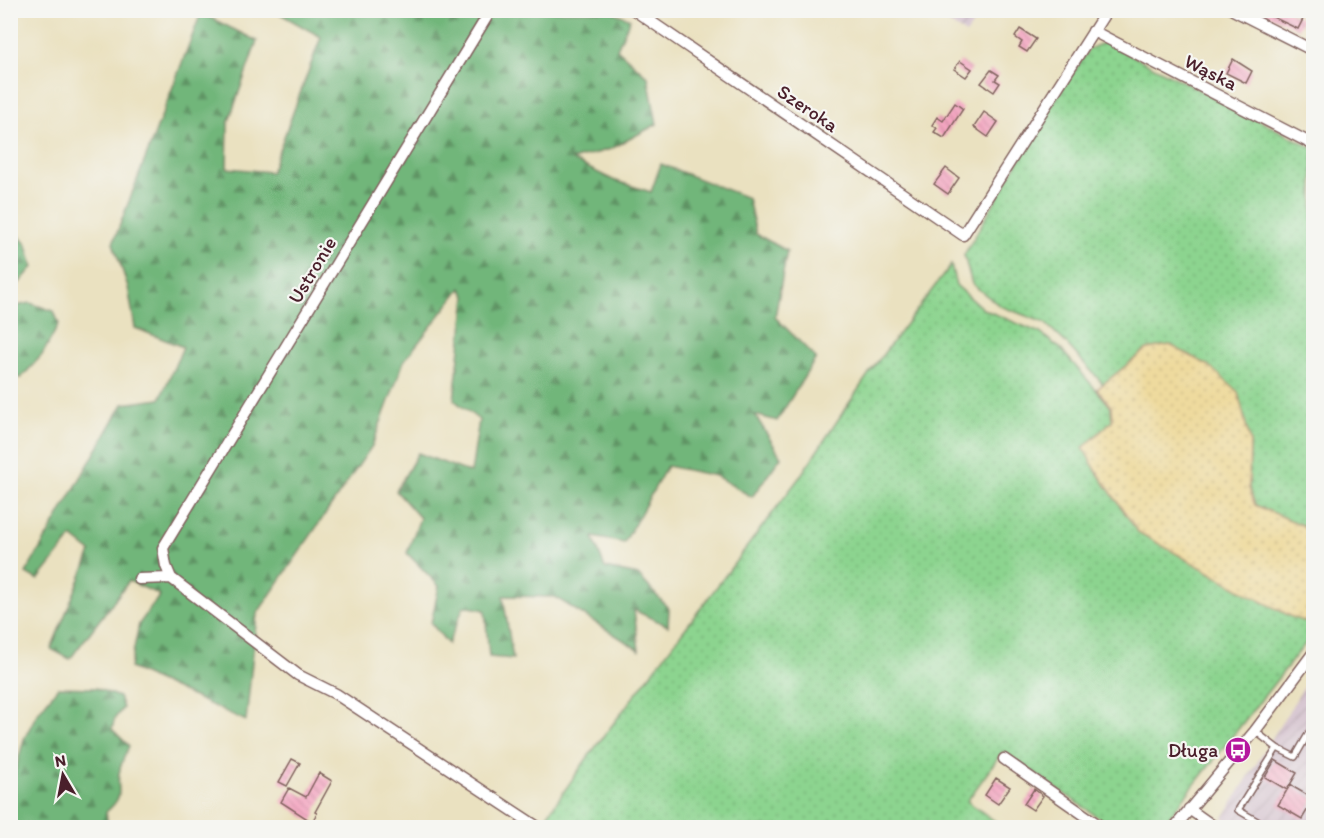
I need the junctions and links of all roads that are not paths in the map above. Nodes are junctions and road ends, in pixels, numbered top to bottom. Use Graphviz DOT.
graph roads {
  1 [pos="491,10"];
  2 [pos="634,10"];
  3 [pos="1107,10"];
  4 [pos="1233,10"];
  5 [pos="1093,31"];
  6 [pos="1314,51"];
  7 [pos="1314,145"];
  8 [pos="171,578"];
  9 [pos="139,579"];
  10 [pos="1314,652"];
  11 [pos="1314,724"];
  12 [pos="1255,731"];
  13 [pos="1277,748"];
  14 [pos="1004,759"];
  15 [pos="1189,808"];
  16 [pos="539,828"];
  17 [pos="1103,828"];
  18 [pos="1174,828"];
  19 [pos="1216,828"];
  20 [pos="1269,828"];
  1 -- 8 [label="street, Ustronie"];
  2 -- 5 [label="street, Szeroka"];
  3 -- 5 [label="street"];
  4 -- 6 [label="street"];
  5 -- 7 [label="street, Wąska"];
  8 -- 9 [label="street"];
  8 -- 16 [label="street"];
  10 -- 12 [label="street"];
  11 -- 13 [label="lane"];
  12 -- 13 [label="lane"];
  12 -- 15 [label="street"];
  13 -- 20 [label="lane"];
  14 -- 17 [label="street"];
  15 -- 18 [label="street"];
  15 -- 19 [label="street"];
}
